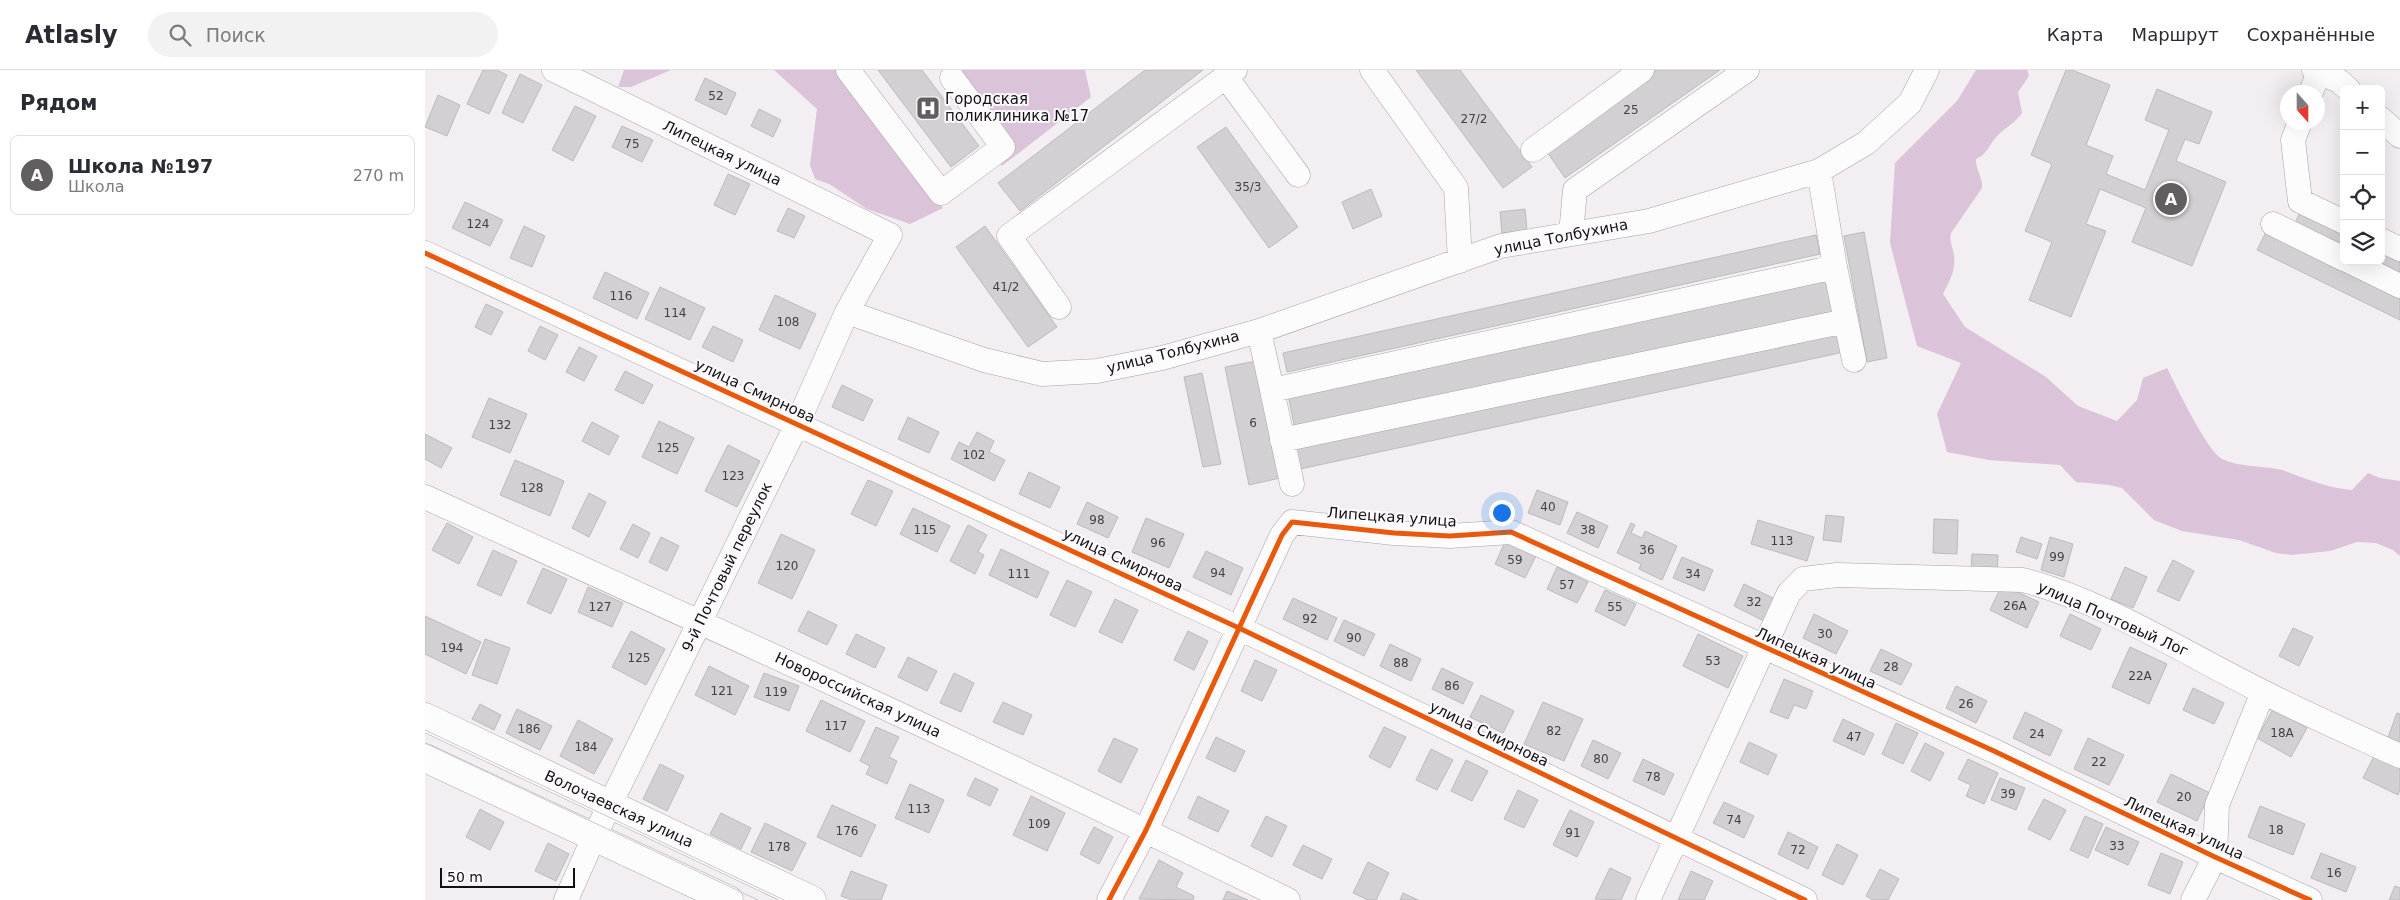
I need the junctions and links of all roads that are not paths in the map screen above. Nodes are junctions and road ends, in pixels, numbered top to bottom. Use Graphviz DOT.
graph roads {
  1 [pos="554,70"];
  2 [pos="848,70"];
  3 [pos="1372,70"];
  4 [pos="1642,70"];
  5 [pos="1747,70"];
  6 [pos="1927,70"];
  7 [pos="953,73"];
  8 [pos="1231,73"];
  9 [pos="2315,78"];
  10 [pos="2344,85"];
  11 [pos="2385,123"];
  12 [pos="2297,130"];
  13 [pos="2400,136"];
  14 [pos="1533,150"];
  15 [pos="1819,171"];
  16 [pos="1298,175"];
  17 [pos="2340,220"];
  18 [pos="2273,224"];
  19 [pos="1571,234"];
  20 [pos="891,235"];
  21 [pos="2385,242"];
  22 [pos="2400,249"];
  23 [pos="425,252"];
  24 [pos="2340,257"];
  25 [pos="1460,261"];
  26 [pos="2357,265"];
  27 [pos="1835,267"];
  28 [pos="2400,286"];
  29 [pos="1059,307"];
  30 [pos="847,312"];
  31 [pos="1846,321"];
  32 [pos="1259,331"];
  33 [pos="1854,360"];
  34 [pos="1272,390"];
  35 [pos="797,424"];
  36 [pos="1282,440"];
  37 [pos="1292,484"];
  38 [pos="425,496"];
  39 [pos="701,622"];
  40 [pos="1239,628"];
  41 [pos="1765,648"];
  42 [pos="2263,692"];
  43 [pos="425,717"];
  44 [pos="2400,756"];
  45 [pos="425,758"];
  46 [pos="610,805"];
  47 [pos="1146,830"];
  48 [pos="594,837"];
  49 [pos="1677,839"];
  50 [pos="2215,857"];
  51 [pos="566,900"];
  52 [pos="729,900"];
  53 [pos="812,900"];
  54 [pos="1109,900"];
  55 [pos="1288,900"];
  56 [pos="1648,900"];
  57 [pos="1805,900"];
  58 [pos="2193,900"];
  59 [pos="2310,900"];
  1 -- 20 [label="street, Липецкая улица"];
  2 -- 7 [label="street"];
  3 -- 25 [label="street"];
  4 -- 14 [label="street"];
  5 -- 19 [label="street"];
  6 -- 15 [label="street, улица Толбухина"];
  8 -- 16 [label="street"];
  8 -- 29 [label="street"];
  9 -- 10 [label="street"];
  11 -- 13 [label="street"];
  12 -- 17 [label="street"];
  15 -- 19 [label="street, улица Толбухина"];
  15 -- 27 [label="street"];
  18 -- 24 [label="street"];
  19 -- 25 [label="street, улица Толбухина"];
  20 -- 30 [label="street, 9-й Почтовый переулок"];
  21 -- 22 [label="street"];
  23 -- 35 [label="street, улица Смирнова"];
  25 -- 32 [label="street, улица Толбухина"];
  26 -- 28 [label="street"];
  27 -- 31 [label="street"];
  27 -- 34 [label="street"];
  30 -- 32 [label="street, улица Толбухина"];
  30 -- 35 [label="street, 9-й Почтовый переулок"];
  31 -- 33 [label="street"];
  31 -- 36 [label="street"];
  32 -- 34 [label="street"];
  34 -- 36 [label="street"];
  35 -- 39 [label="street, 9-й Почтовый переулок"];
  35 -- 40 [label="street, улица Смирнова"];
  36 -- 37 [label="street"];
  38 -- 39 [label="street, Новороссийская улица"];
  39 -- 46 [label="street, 9-й Почтовый переулок"];
  39 -- 47 [label="street, Новороссийская улица"];
  40 -- 41 [label="street, Липецкая улица"];
  40 -- 47 [label="street"];
  40 -- 49 [label="street, улица Смирнова"];
  41 -- 42 [label="street, улица Почтовый Лог"];
  41 -- 49 [label="street"];
  41 -- 50 [label="street, Липецкая улица"];
  42 -- 44 [label="street, улица Почтовый Лог"];
  42 -- 50 [label="street"];
  43 -- 46 [label="main road, Волочаевская улица"];
  45 -- 48 [label="main road"];
  46 -- 48 [label="street, 9-й Почтовый переулок"];
  46 -- 53 [label="main road, Волочаевская улица"];
  47 -- 54 [label="street"];
  47 -- 55 [label="street, Новороссийская улица"];
  48 -- 51 [label="street, 9-й Почтовый переулок"];
  48 -- 52 [label="main road"];
  49 -- 56 [label="street"];
  49 -- 57 [label="street, улица Смирнова"];
  50 -- 58 [label="street"];
  50 -- 59 [label="street, Липецкая улица"];
}
